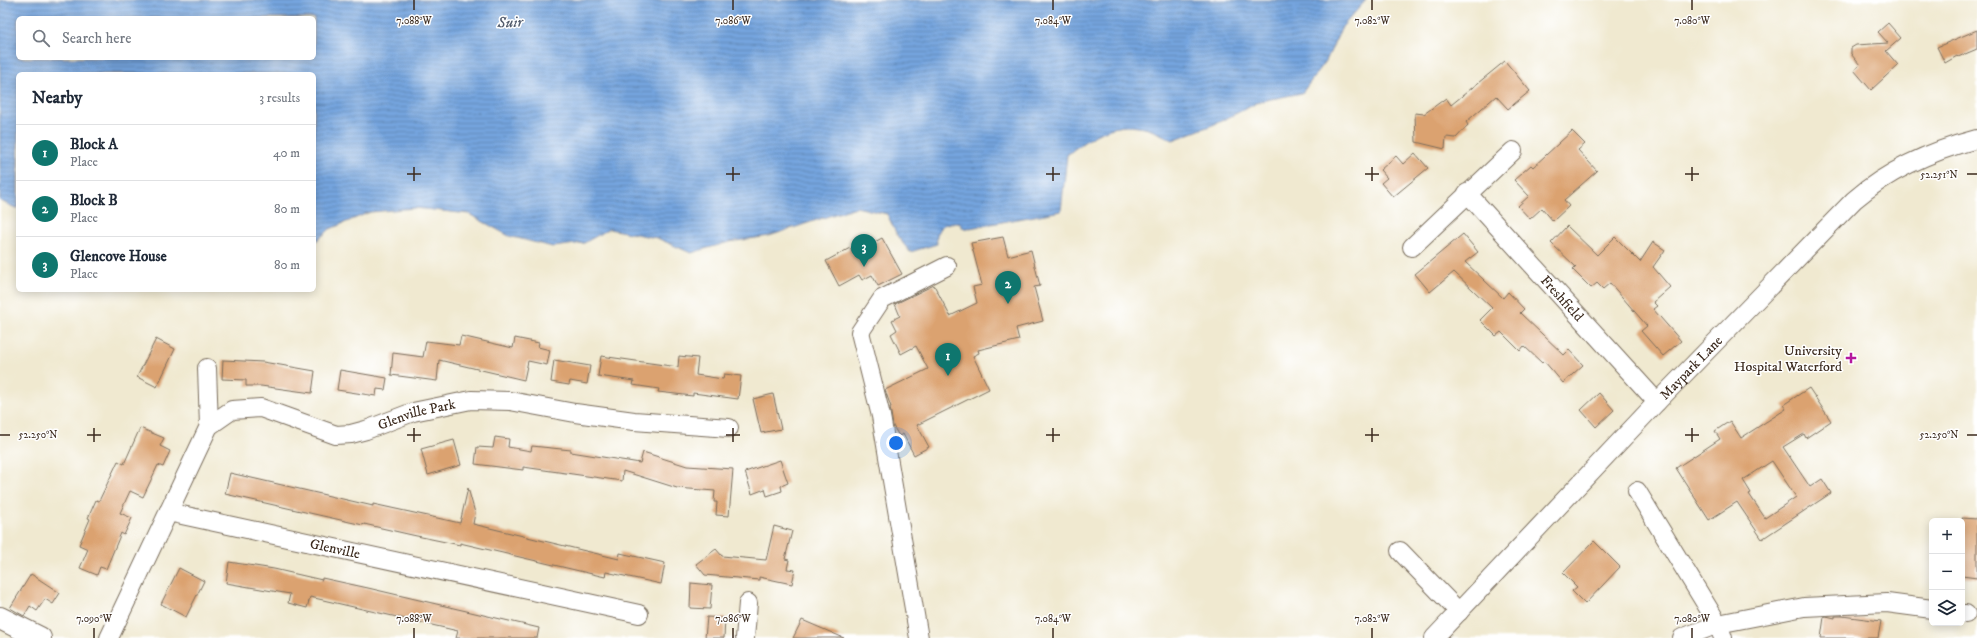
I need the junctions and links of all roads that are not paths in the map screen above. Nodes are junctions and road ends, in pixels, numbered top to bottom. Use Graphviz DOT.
graph roads {
  1 [pos="1977,138"];
  2 [pos="1513,151"];
  3 [pos="1467,193"];
  4 [pos="1412,247"];
  5 [pos="947,266"];
  6 [pos="207,368"];
  7 [pos="1657,402"];
  8 [pos="209,426"];
  9 [pos="729,428"];
  10 [pos="1637,491"];
  11 [pos="168,512"];
  12 [pos="1400,551"];
  13 [pos="748,603"];
  14 [pos="1929,609"];
  15 [pos="1459,612"];
  16 [pos="639,614"];
  17 [pos="0,618"];
  18 [pos="1720,631"];
  19 [pos="40,638"];
  20 [pos="109,638"];
  21 [pos="745,638"];
  22 [pos="919,638"];
  23 [pos="1434,638"];
  24 [pos="1682,638"];
  1 -- 7 [label="street, Maypark Lane"];
  2 -- 3 [label="street"];
  3 -- 4 [label="street"];
  3 -- 7 [label="street, Freshfield"];
  5 -- 22 [label="street"];
  6 -- 8 [label="street"];
  7 -- 15 [label="street, Maypark Lane"];
  8 -- 9 [label="street, Glenville Park"];
  8 -- 11 [label="street, Glenville Park"];
  10 -- 18 [label="street"];
  11 -- 16 [label="street, Glenville"];
  11 -- 20 [label="street"];
  12 -- 15 [label="street"];
  13 -- 21 [label="street"];
  14 -- 18 [label="street"];
  15 -- 23 [label="street, Maypark Lane"];
  17 -- 19 [label="main road"];
  18 -- 24 [label="street"];
}
